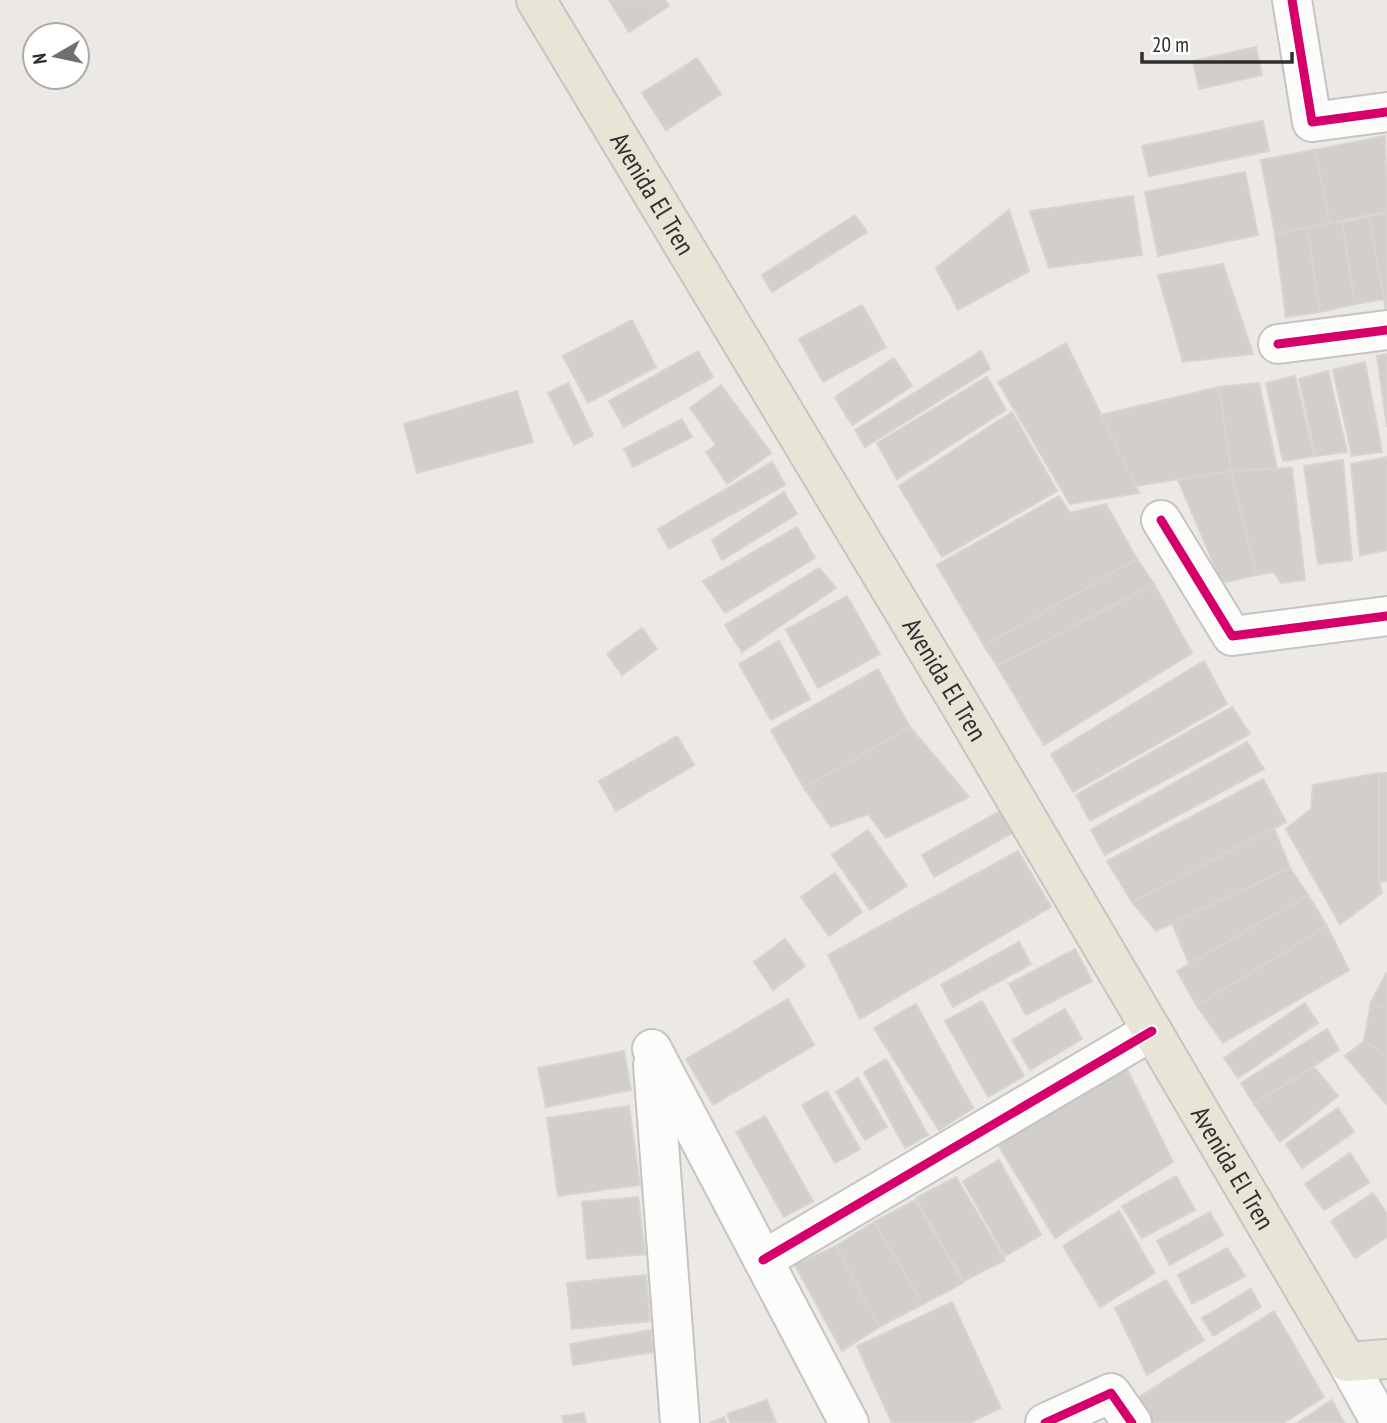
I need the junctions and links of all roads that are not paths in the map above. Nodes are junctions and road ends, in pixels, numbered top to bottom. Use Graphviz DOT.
graph roads {
  1 [pos="536,0"];
  2 [pos="1292,0"];
  3 [pos="1387,112"];
  4 [pos="1387,330"];
  5 [pos="1278,344"];
  6 [pos="1161,520"];
  7 [pos="1387,616"];
  8 [pos="1152,1031"];
  9 [pos="763,1260"];
  10 [pos="1387,1359"];
  11 [pos="1347,1362"];
  12 [pos="1122,1408"];
  13 [pos="680,1423"];
  14 [pos="849,1423"];
  15 [pos="1045,1423"];
  16 [pos="1381,1423"];
  1 -- 8 [label="main road, Avenida El Tren"];
  2 -- 3 [label="street"];
  4 -- 5 [label="street"];
  6 -- 7 [label="street"];
  8 -- 9 [label="street"];
  8 -- 11 [label="main road, Avenida El Tren"];
  9 -- 13 [label="street"];
  9 -- 14 [label="street"];
  10 -- 11 [label="main road"];
  11 -- 16 [label="street, Avenida El Tren"];
  12 -- 15 [label="street"];
}
